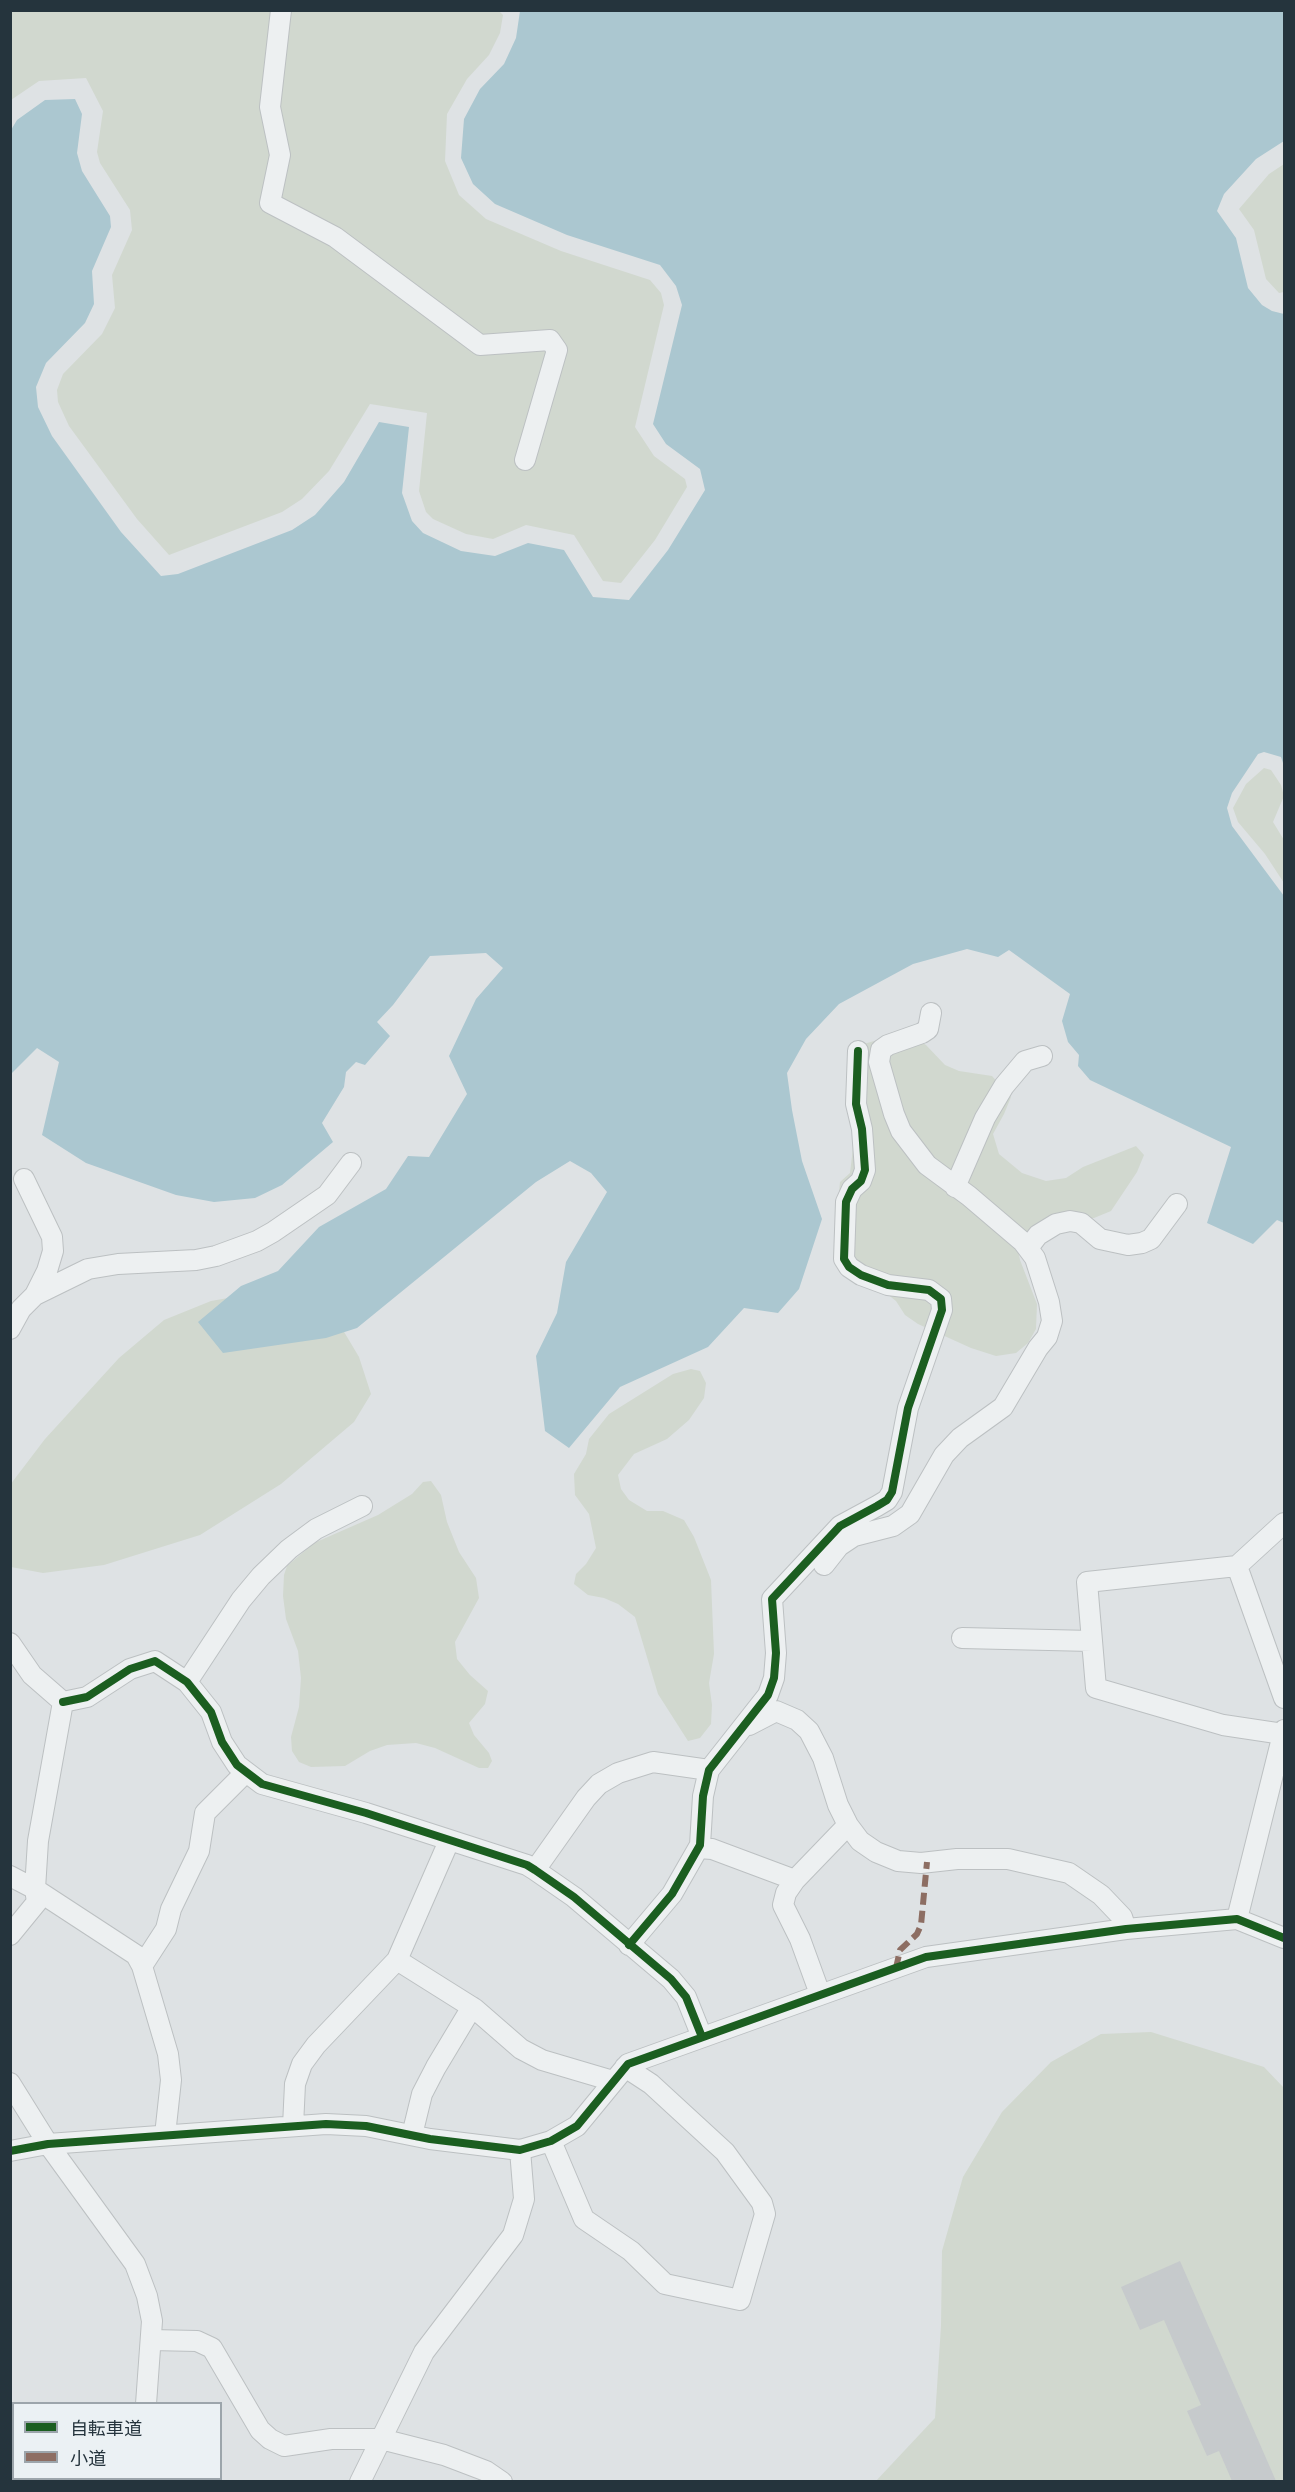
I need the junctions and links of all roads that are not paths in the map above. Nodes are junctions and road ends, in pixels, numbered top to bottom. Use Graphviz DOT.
graph roads {
  1 [pos="281,10"];
  2 [pos="525,460"];
  3 [pos="931,1013"];
  4 [pos="858,1051"];
  5 [pos="1042,1056"];
  6 [pos="351,1163"];
  7 [pos="24,1179"];
  8 [pos="955,1187"];
  9 [pos="1177,1204"];
  10 [pos="1028,1248"];
  11 [pos="35,1295"];
  12 [pos="10,1329"];
  13 [pos="362,1506"];
  14 [pos="1284,1523"];
  15 [pos="1237,1566"];
  16 [pos="791,1579"];
  17 [pos="962,1638"];
  18 [pos="1092,1641"];
  19 [pos="10,1643"];
  20 [pos="187,1682"];
  21 [pos="1284,1698"];
  22 [pos="63,1702"];
  23 [pos="742,1729"];
  24 [pos="1284,1732"];
  25 [pos="709,1770"];
  26 [pos="246,1772"];
  27 [pos="848,1826"];
  28 [pos="449,1841"];
  29 [pos="699,1848"];
  30 [pos="535,1870"];
  31 [pos="10,1876"];
  32 [pos="795,1880"];
  33 [pos="34,1889"];
  34 [pos="1237,1918"];
  35 [pos="1126,1929"];
  36 [pos="10,1935"];
  37 [pos="1284,1938"];
  38 [pos="629,1945"];
  39 [pos="397,1960"];
  40 [pos="142,1966"];
  41 [pos="820,1994"];
  42 [pos="472,2007"];
  43 [pos="702,2037"];
  44 [pos="619,2074"];
  45 [pos="10,2083"];
  46 [pos="293,2126"];
  47 [pos="165,2135"];
  48 [pos="412,2135"];
  49 [pos="551,2141"];
  50 [pos="48,2144"];
  51 [pos="520,2150"];
  52 [pos="10,2151"];
  53 [pos="151,2340"];
  54 [pos="146,2402"];
  55 [pos="381,2439"];
  56 [pos="360,2481"];
  57 [pos="502,2481"];
  1 -- 2 [label="street"];
  3 -- 8 [label="street"];
  4 -- 16 [label="street"];
  5 -- 8 [label="street"];
  6 -- 11 [label="street"];
  7 -- 11 [label="street"];
  8 -- 10 [label="street"];
  9 -- 10 [label="street"];
  10 -- 16 [label="street"];
  11 -- 12 [label="street"];
  13 -- 20 [label="street"];
  14 -- 15 [label="street"];
  15 -- 18 [label="street"];
  15 -- 21 [label="street"];
  16 -- 23 [label="street"];
  17 -- 18 [label="street"];
  18 -- 24 [label="street"];
  19 -- 22 [label="street"];
  20 -- 22 [label="street"];
  20 -- 26 [label="street"];
  22 -- 33 [label="street"];
  23 -- 25 [label="street"];
  23 -- 27 [label="street"];
  24 -- 34 [label="street"];
  25 -- 29 [label="street"];
  25 -- 30 [label="street"];
  26 -- 28 [label="street"];
  26 -- 40 [label="street"];
  27 -- 32 [label="street"];
  27 -- 35 [label="street"];
  28 -- 30 [label="street"];
  28 -- 39 [label="street"];
  29 -- 32 [label="street"];
  29 -- 38 [label="street"];
  30 -- 38 [label="street"];
  31 -- 33 [label="street"];
  32 -- 41 [label="street"];
  33 -- 36 [label="street"];
  33 -- 40 [label="street"];
  34 -- 35 [label="street"];
  34 -- 37 [label="street"];
  35 -- 41 [label="street"];
  38 -- 43 [label="street"];
  39 -- 42 [label="street"];
  39 -- 46 [label="street"];
  40 -- 47 [label="street"];
  41 -- 43 [label="street"];
  42 -- 44 [label="street"];
  42 -- 48 [label="street"];
  43 -- 44 [label="street"];
  44 -- 49 [label="street"];
  44 -- 49 [label="street"];
  45 -- 50 [label="street"];
  46 -- 47 [label="street"];
  46 -- 48 [label="street"];
  47 -- 50 [label="street"];
  48 -- 51 [label="street"];
  49 -- 51 [label="street"];
  50 -- 52 [label="street"];
  50 -- 53 [label="street"];
  51 -- 55 [label="street"];
  53 -- 54 [label="street"];
  53 -- 55 [label="street"];
  55 -- 56 [label="street"];
  55 -- 57 [label="street"];
}
